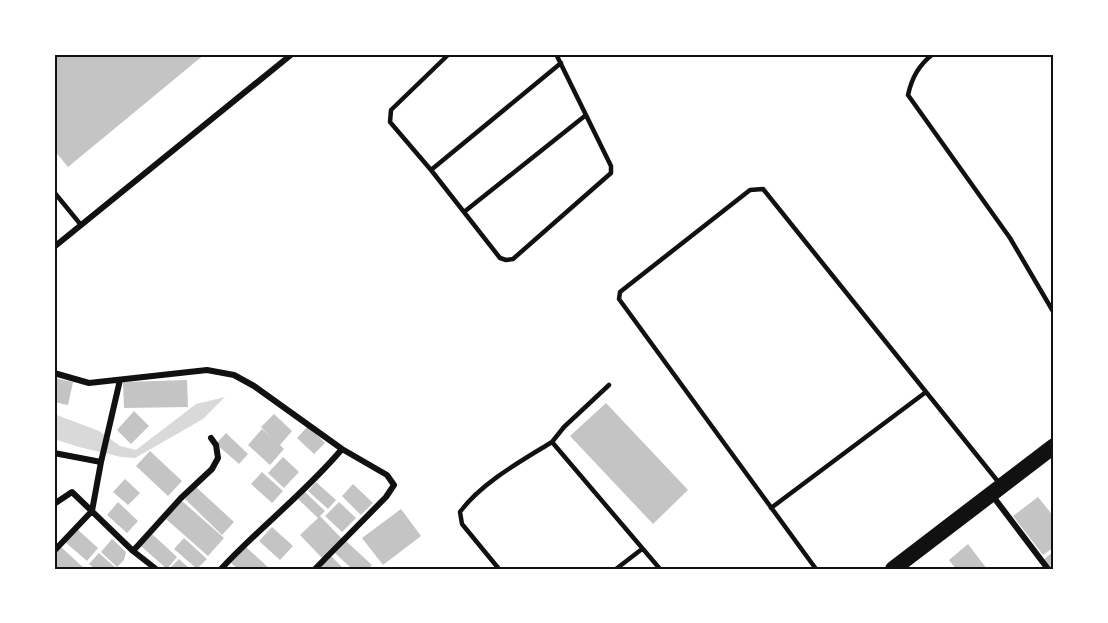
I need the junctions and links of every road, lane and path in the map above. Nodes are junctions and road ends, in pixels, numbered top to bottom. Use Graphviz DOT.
graph roads {
  1 [pos="292,54"];
  2 [pos="450,54"];
  3 [pos="556,54"];
  4 [pos="933,54"];
  5 [pos="561,63"];
  6 [pos="586,115"];
  7 [pos="431,170"];
  8 [pos="54,192"];
  9 [pos="464,212"];
  10 [pos="81,225"];
  11 [pos="54,247"];
  12 [pos="1054,313"];
  13 [pos="54,373"];
  14 [pos="120,380"];
  15 [pos="609,385"];
  16 [pos="926,392"];
  17 [pos="211,438"];
  18 [pos="552,442"];
  19 [pos="1054,446"];
  20 [pos="342,449"];
  21 [pos="54,453"];
  22 [pos="101,462"];
  23 [pos="997,491"];
  24 [pos="54,504"];
  25 [pos="771,507"];
  26 [pos="92,511"];
  27 [pos="642,549"];
  28 [pos="54,551"];
  29 [pos="134,551"];
  30 [pos="148,566"];
  31 [pos="156,569"];
  32 [pos="221,569"];
  33 [pos="315,569"];
  34 [pos="499,569"];
  35 [pos="616,569"];
  36 [pos="660,569"];
  37 [pos="816,569"];
  38 [pos="893,569"];
  39 [pos="1048,569"];
  1 -- 10 [label="street"];
  2 -- 7 [label="lane"];
  3 -- 5 [label="lane"];
  4 -- 12 [label="lane"];
  5 -- 6 [label="lane"];
  5 -- 7 [label="lane"];
  6 -- 9 [label="lane"];
  6 -- 9 [label="lane"];
  7 -- 9 [label="lane"];
  8 -- 10 [label="lane"];
  10 -- 11 [label="street"];
  13 -- 14 [label="street"];
  14 -- 20 [label="street"];
  14 -- 22 [label="street"];
  15 -- 18 [label="lane"];
  16 -- 23 [label="lane"];
  16 -- 25 [label="lane"];
  16 -- 25 [label="lane"];
  17 -- 29 [label="street"];
  18 -- 27 [label="lane"];
  18 -- 34 [label="lane"];
  19 -- 23 [label="highway"];
  20 -- 32 [label="street"];
  20 -- 33 [label="street"];
  21 -- 22 [label="street"];
  22 -- 26 [label="street"];
  23 -- 38 [label="highway"];
  23 -- 39 [label="street"];
  24 -- 26 [label="street"];
  25 -- 37 [label="lane"];
  26 -- 28 [label="street"];
  26 -- 29 [label="street"];
  27 -- 35 [label="lane"];
  27 -- 36 [label="lane"];
  29 -- 30 [label="street"];
  30 -- 31 [label="street"];
}
